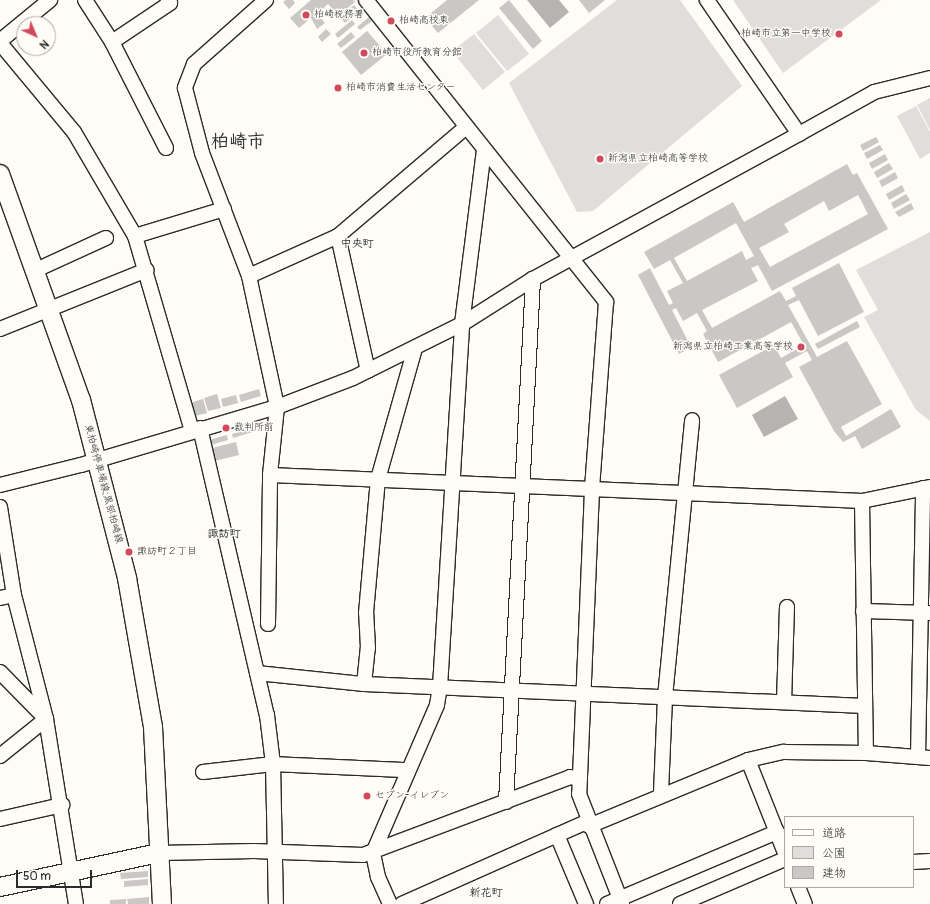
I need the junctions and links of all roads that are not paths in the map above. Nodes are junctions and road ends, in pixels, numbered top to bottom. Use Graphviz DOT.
graph roads {
  1 [pos="50,0"];
  2 [pos="86,0"];
  3 [pos="168,0"];
  4 [pos="266,0"];
  5 [pos="366,0"];
  6 [pos="707,0"];
  7 [pos="0,42"];
  8 [pos="112,42"];
  9 [pos="930,78"];
  10 [pos="466,127"];
  11 [pos="799,134"];
  12 [pos="166,148"];
  13 [pos="484,150"];
  14 [pos="0,174"];
  15 [pos="5,203"];
  16 [pos="224,209"];
  17 [pos="134,236"];
  18 [pos="338,236"];
  19 [pos="106,238"];
  20 [pos="572,258"];
  21 [pos="36,270"];
  22 [pos="147,270"];
  23 [pos="248,276"];
  24 [pos="533,279"];
  25 [pos="49,307"];
  26 [pos="462,324"];
  27 [pos="0,329"];
  28 [pos="415,348"];
  29 [pos="368,371"];
  30 [pos="277,407"];
  31 [pos="692,420"];
  32 [pos="196,429"];
  33 [pos="98,460"];
  34 [pos="270,475"];
  35 [pos="378,479"];
  36 [pos="450,484"];
  37 [pos="0,485"];
  38 [pos="521,486"];
  39 [pos="926,488"];
  40 [pos="592,490"];
  41 [pos="686,495"];
  42 [pos="862,501"];
  43 [pos="0,507"];
  44 [pos="14,595"];
  45 [pos="0,598"];
  46 [pos="787,607"];
  47 [pos="863,611"];
  48 [pos="925,613"];
  49 [pos="268,624"];
  50 [pos="0,672"];
  51 [pos="257,673"];
  52 [pos="364,684"];
  53 [pos="440,687"];
  54 [pos="510,690"];
  55 [pos="585,693"];
  56 [pos="666,697"];
  57 [pos="784,702"];
  58 [pos="865,706"];
  59 [pos="46,719"];
  60 [pos="866,752"];
  61 [pos="0,756"];
  62 [pos="924,757"];
  63 [pos="748,760"];
  64 [pos="273,764"];
  65 [pos="407,770"];
  66 [pos="203,772"];
  67 [pos="580,779"];
  68 [pos="661,793"];
  69 [pos="506,802"];
  70 [pos="62,805"];
  71 [pos="0,819"];
  72 [pos="589,824"];
  73 [pos="776,832"];
  74 [pos="557,835"];
  75 [pos="276,851"];
  76 [pos="784,851"];
  77 [pos="159,853"];
  78 [pos="373,853"];
  79 [pos="784,859"];
  80 [pos="930,861"];
  81 [pos="914,862"];
  82 [pos="72,872"];
  83 [pos="0,887"];
  84 [pos="798,888"];
  85 [pos="616,902"];
  86 [pos="76,904"];
  87 [pos="162,904"];
  88 [pos="276,904"];
  89 [pos="390,904"];
  90 [pos="402,904"];
  91 [pos="586,904"];
  92 [pos="680,904"];
  93 [pos="805,904"];
  1 -- 7 [label="street"];
  2 -- 8 [label="street"];
  3 -- 8 [label="street"];
  4 -- 16 [label="street"];
  5 -- 10 [label="street"];
  6 -- 11 [label="street"];
  7 -- 17 [label="street"];
  8 -- 12 [label="street"];
  9 -- 11 [label="street"];
  10 -- 13 [label="street"];
  10 -- 18 [label="street"];
  11 -- 20 [label="street"];
  13 -- 20 [label="street"];
  13 -- 26 [label="street"];
  14 -- 15 [label="main road, 東柏崎停車場線;黒部柏崎線"];
  15 -- 21 [label="main road, 東柏崎停車場線;黒部柏崎線"];
  16 -- 17 [label="street"];
  16 -- 23 [label="street"];
  17 -- 22 [label="street"];
  18 -- 23 [label="street"];
  18 -- 29 [label="street"];
  19 -- 21 [label="street"];
  20 -- 24 [label="street"];
  20 -- 40 [label="street"];
  21 -- 25 [label="main road, 東柏崎停車場線;黒部柏崎線"];
  22 -- 25 [label="street"];
  22 -- 32 [label="street"];
  23 -- 30 [label="street"];
  24 -- 26 [label="street"];
  24 -- 38 [label="street"];
  25 -- 27 [label="street"];
  25 -- 33 [label="main road, 東柏崎停車場線;黒部柏崎線"];
  26 -- 28 [label="street"];
  26 -- 36 [label="street"];
  28 -- 29 [label="street"];
  28 -- 35 [label="street"];
  29 -- 30 [label="street"];
  30 -- 32 [label="street"];
  30 -- 34 [label="street"];
  31 -- 41 [label="street"];
  32 -- 33 [label="street"];
  32 -- 51 [label="street"];
  33 -- 37 [label="street"];
  33 -- 77 [label="main road, 東柏崎停車場線;黒部柏崎線"];
  34 -- 35 [label="street"];
  34 -- 49 [label="street"];
  35 -- 36 [label="street"];
  35 -- 52 [label="street"];
  36 -- 38 [label="street"];
  36 -- 53 [label="street"];
  38 -- 40 [label="street"];
  38 -- 54 [label="street"];
  39 -- 42 [label="street"];
  39 -- 48 [label="street"];
  40 -- 41 [label="street"];
  40 -- 55 [label="street"];
  41 -- 42 [label="street"];
  41 -- 56 [label="street"];
  42 -- 47 [label="street"];
  43 -- 44 [label="street"];
  44 -- 45 [label="street"];
  44 -- 59 [label="street"];
  46 -- 57 [label="street"];
  47 -- 48 [label="street"];
  47 -- 58 [label="street"];
  48 -- 62 [label="street"];
  50 -- 59 [label="street"];
  51 -- 52 [label="street"];
  51 -- 64 [label="street"];
  52 -- 53 [label="street"];
  53 -- 54 [label="street"];
  53 -- 65 [label="street"];
  54 -- 55 [label="street"];
  54 -- 69 [label="street"];
  55 -- 56 [label="street"];
  55 -- 67 [label="street"];
  56 -- 57 [label="street"];
  56 -- 68 [label="street"];
  57 -- 58 [label="street"];
  58 -- 60 [label="street"];
  59 -- 61 [label="street"];
  59 -- 70 [label="street"];
  60 -- 62 [label="street"];
  60 -- 63 [label="street"];
  63 -- 68 [label="street"];
  63 -- 73 [label="street"];
  64 -- 65 [label="street"];
  64 -- 66 [label="street"];
  64 -- 75 [label="street"];
  65 -- 78 [label="street"];
  67 -- 69 [label="street"];
  67 -- 72 [label="street"];
  68 -- 72 [label="street"];
  69 -- 78 [label="street"];
  70 -- 71 [label="street"];
  70 -- 82 [label="street"];
  72 -- 74 [label="street"];
  72 -- 85 [label="street"];
  73 -- 76 [label="street"];
  73 -- 85 [label="street"];
  74 -- 90 [label="street"];
  74 -- 91 [label="street"];
  75 -- 77 [label="street"];
  75 -- 78 [label="street"];
  75 -- 88 [label="street"];
  77 -- 82 [label="main road"];
  77 -- 87 [label="main road, 東柏崎停車場線;黒部柏崎線"];
  78 -- 89 [label="street"];
  79 -- 92 [label="street"];
  80 -- 81 [label="street"];
  82 -- 83 [label="main road"];
  82 -- 86 [label="street"];
  84 -- 93 [label="street"];
}
